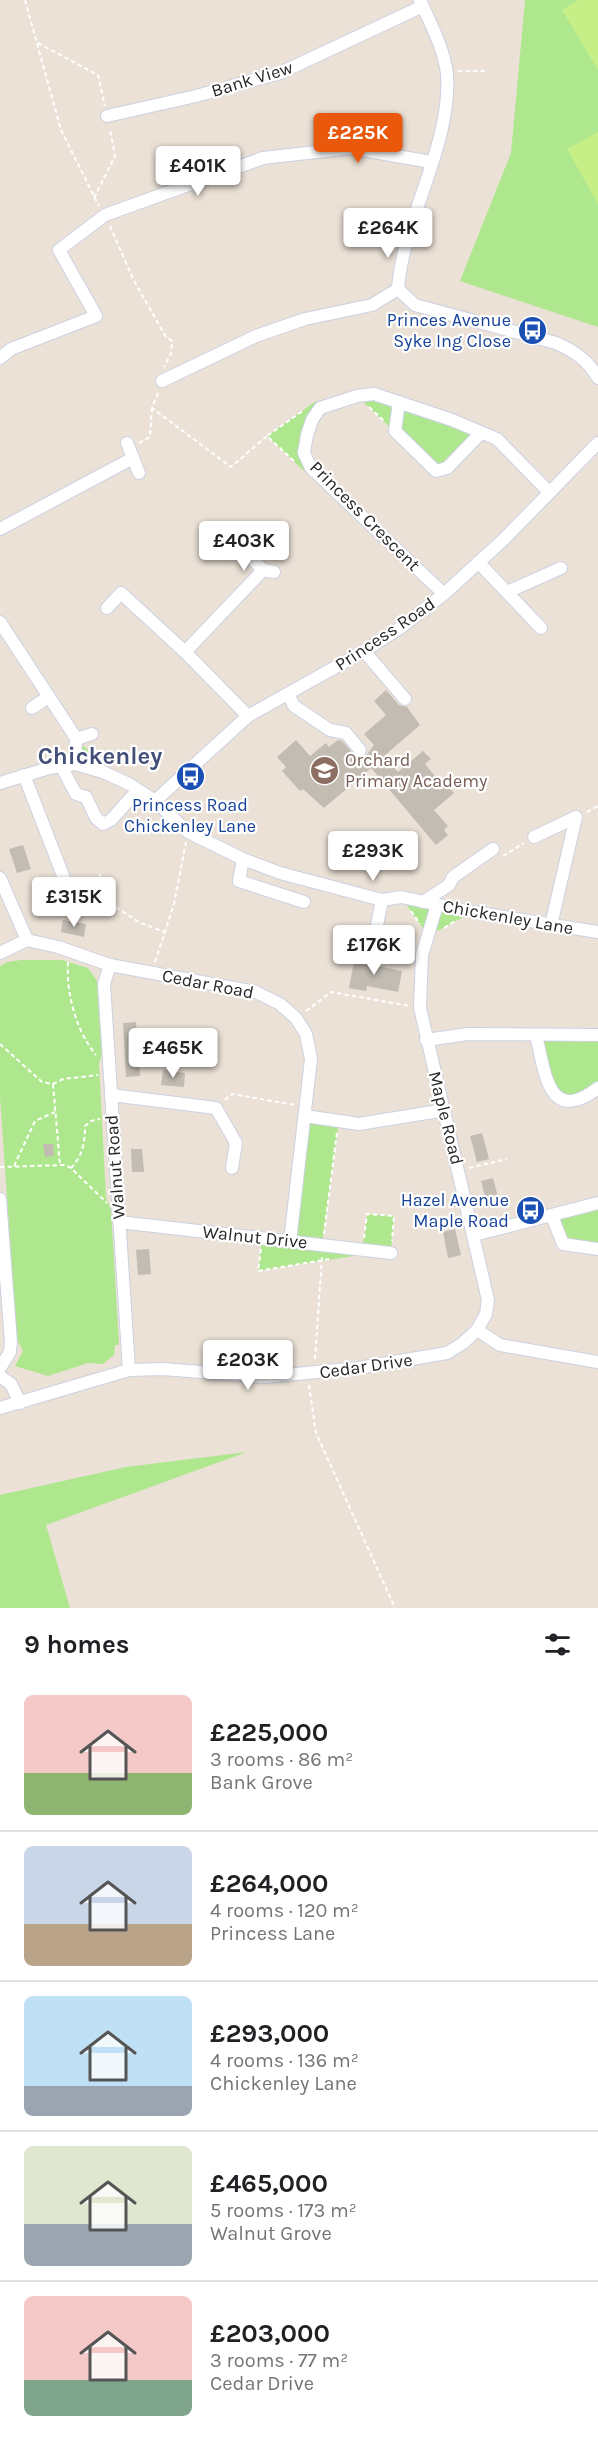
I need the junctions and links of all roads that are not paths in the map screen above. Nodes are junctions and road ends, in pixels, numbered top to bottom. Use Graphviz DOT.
graph roads {
  1 [pos="421,3"];
  2 [pos="107,116"];
  3 [pos="431,162"];
  4 [pos="398,289"];
  5 [pos="1,356"];
  6 [pos="598,378"];
  7 [pos="162,381"];
  8 [pos="399,402"];
  9 [pos="482,433"];
  10 [pos="598,444"];
  11 [pos="139,473"];
  12 [pos="549,492"];
  13 [pos="0,529"];
  14 [pos="213,538"];
  15 [pos="478,562"];
  16 [pos="561,568"];
  17 [pos="507,592"];
  18 [pos="444,594"];
  19 [pos="107,608"];
  20 [pos="0,622"];
  21 [pos="541,628"];
  22 [pos="11,640"];
  23 [pos="0,647"];
  24 [pos="364,651"];
  25 [pos="185,652"];
  26 [pos="288,694"];
  27 [pos="48,697"];
  28 [pos="405,699"];
  29 [pos="32,708"];
  30 [pos="248,716"];
  31 [pos="92,734"];
  32 [pos="76,739"];
  33 [pos="360,750"];
  34 [pos="75,764"];
  35 [pos="61,766"];
  36 [pos="24,775"];
  37 [pos="0,783"];
  38 [pos="138,790"];
  39 [pos="155,801"];
  40 [pos="534,837"];
  41 [pos="493,849"];
  42 [pos="243,859"];
  43 [pos="0,878"];
  44 [pos="79,892"];
  45 [pos="382,900"];
  46 [pos="304,902"];
  47 [pos="423,902"];
  48 [pos="437,905"];
  49 [pos="377,925"];
  50 [pos="551,925"];
  51 [pos="598,933"];
  52 [pos="27,940"];
  53 [pos="0,953"];
  54 [pos="110,965"];
  55 [pos="536,1035"];
  56 [pos="598,1035"];
  57 [pos="426,1040"];
  58 [pos="598,1088"];
  59 [pos="111,1095"];
  60 [pos="445,1110"];
  61 [pos="306,1112"];
  62 [pos="232,1167"];
  63 [pos="0,1199"];
  64 [pos="598,1203"];
  65 [pos="552,1216"];
  66 [pos="119,1222"];
  67 [pos="474,1235"];
  68 [pos="291,1241"];
  69 [pos="598,1249"];
  70 [pos="391,1253"];
  71 [pos="477,1330"];
  72 [pos="598,1362"];
  73 [pos="0,1368"];
  74 [pos="129,1370"];
  75 [pos="0,1376"];
  76 [pos="20,1403"];
  77 [pos="0,1408"];
  1 -- 2 [label="street, Bank View"];
  1 -- 3 [label="street"];
  3 -- 4 [label="street"];
  3 -- 5 [label="street"];
  4 -- 6 [label="street"];
  4 -- 7 [label="street"];
  8 -- 9 [label="street"];
  8 -- 9 [label="street"];
  8 -- 18 [label="street, Princess Crescent"];
  9 -- 12 [label="street"];
  10 -- 12 [label="street, Princess Road"];
  11 -- 13 [label="street"];
  12 -- 15 [label="street, Princess Road"];
  14 -- 25 [label="street"];
  15 -- 17 [label="street"];
  15 -- 18 [label="street, Princess Road"];
  16 -- 17 [label="street"];
  17 -- 21 [label="street"];
  18 -- 24 [label="street, Princess Road"];
  19 -- 25 [label="street"];
  20 -- 22 [label="street"];
  22 -- 23 [label="street"];
  22 -- 27 [label="street"];
  24 -- 26 [label="street, Princess Road"];
  24 -- 28 [label="street"];
  25 -- 30 [label="street"];
  26 -- 30 [label="street, Princess Road"];
  26 -- 33 [label="street"];
  27 -- 29 [label="street"];
  27 -- 32 [label="street"];
  30 -- 39 [label="street, Princess Road"];
  31 -- 32 [label="street"];
  32 -- 34 [label="street"];
  34 -- 35 [label="street"];
  34 -- 38 [label="street, Chickenley Lane"];
  35 -- 36 [label="street"];
  35 -- 38 [label="street"];
  36 -- 37 [label="street"];
  36 -- 44 [label="street"];
  38 -- 39 [label="street, Chickenley Lane"];
  39 -- 42 [label="street, Chickenley Lane"];
  40 -- 50 [label="street"];
  41 -- 47 [label="street"];
  42 -- 45 [label="street, Chickenley Lane"];
  42 -- 46 [label="street"];
  43 -- 52 [label="street"];
  45 -- 47 [label="street, Chickenley Lane"];
  45 -- 49 [label="street"];
  47 -- 48 [label="street, Chickenley Lane"];
  48 -- 50 [label="street, Chickenley Lane"];
  48 -- 57 [label="street, Maple Road"];
  50 -- 51 [label="street, Chickenley Lane"];
  52 -- 53 [label="street"];
  52 -- 54 [label="street, Cedar Road"];
  54 -- 59 [label="street, Walnut Road"];
  54 -- 61 [label="street, Cedar Road"];
  55 -- 56 [label="street"];
  55 -- 57 [label="street"];
  55 -- 58 [label="street"];
  57 -- 60 [label="street, Maple Road"];
  59 -- 62 [label="street"];
  59 -- 66 [label="street, Walnut Road"];
  60 -- 61 [label="street"];
  60 -- 67 [label="street, Maple Road"];
  61 -- 68 [label="street, Cedar Road"];
  63 -- 73 [label="street"];
  64 -- 65 [label="street"];
  65 -- 67 [label="street"];
  65 -- 69 [label="street"];
  66 -- 68 [label="street, Walnut Drive"];
  66 -- 74 [label="street, Walnut Road"];
  67 -- 71 [label="street, Maple Road"];
  68 -- 70 [label="street, Walnut Drive"];
  71 -- 72 [label="street"];
  71 -- 74 [label="street, Cedar Drive"];
  74 -- 76 [label="street, Cedar Drive"];
  75 -- 76 [label="street"];
  76 -- 77 [label="street, Cedar Drive"];
}
